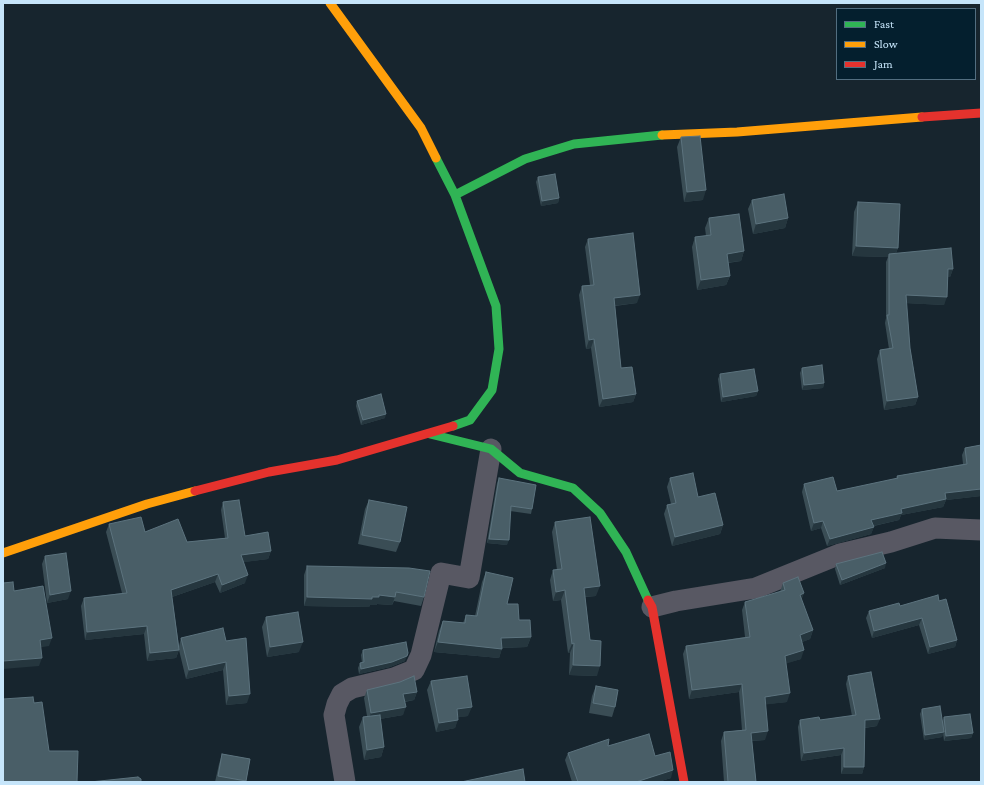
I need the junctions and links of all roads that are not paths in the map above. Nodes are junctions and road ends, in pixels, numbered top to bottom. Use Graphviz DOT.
graph roads {
  1 [pos="330,3"];
  2 [pos="981,113"];
  3 [pos="455,195"];
  4 [pos="430,434"];
  5 [pos="490,449"];
  6 [pos="981,530"];
  7 [pos="3,553"];
  8 [pos="652,607"];
  9 [pos="345,782"];
  10 [pos="684,782"];
  1 -- 3 [label="street"];
  2 -- 3 [label="street"];
  3 -- 4 [label="street"];
  4 -- 5 [label="street"];
  4 -- 7 [label="street"];
  5 -- 8 [label="street"];
  5 -- 9 [label="street"];
  6 -- 8 [label="street"];
  8 -- 10 [label="street"];
}
